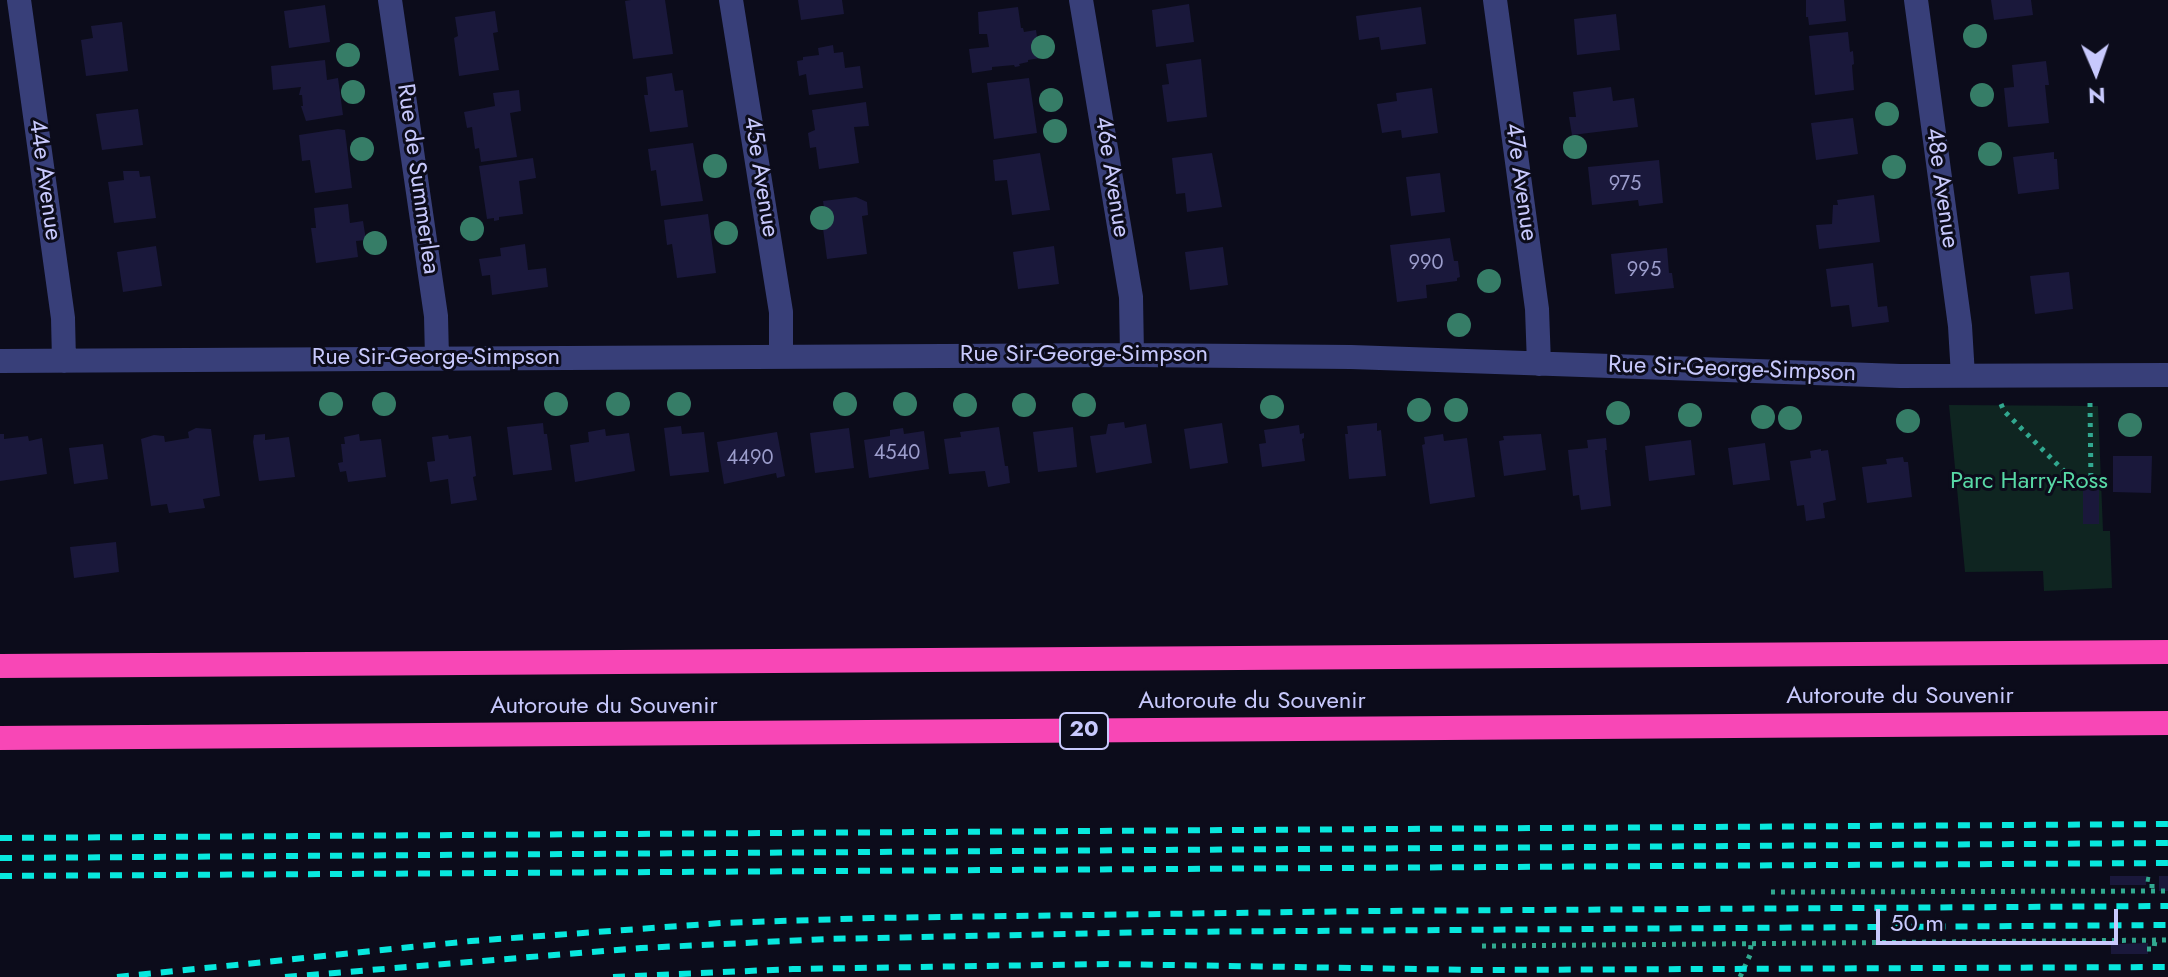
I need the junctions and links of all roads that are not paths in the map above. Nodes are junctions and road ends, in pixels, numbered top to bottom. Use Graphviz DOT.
graph roads {
  1 [pos="19,0"];
  2 [pos="390,0"];
  3 [pos="731,0"];
  4 [pos="1081,0"];
  5 [pos="1495,0"];
  6 [pos="1916,0"];
  7 [pos="781,355"];
  8 [pos="1132,355"];
  9 [pos="437,358"];
  10 [pos="0,361"];
  11 [pos="64,361"];
  12 [pos="1539,364"];
  13 [pos="2168,375"];
  14 [pos="1963,376"];
  15 [pos="2168,652"];
  16 [pos="0,666"];
  17 [pos="2168,723"];
  18 [pos="0,738"];
  1 -- 11 [label="street, 44e Avenue"];
  2 -- 9 [label="street, Rue de Summerlea"];
  3 -- 7 [label="street, 45e Avenue"];
  4 -- 8 [label="street, 46e Avenue"];
  5 -- 12 [label="street, 47e Avenue"];
  6 -- 14 [label="street, 48e Avenue"];
  7 -- 8 [label="street, Rue Sir-George-Simpson"];
  7 -- 9 [label="street, Rue Sir-George-Simpson"];
  8 -- 12 [label="street, Rue Sir-George-Simpson"];
  9 -- 11 [label="street, Rue Sir-George-Simpson"];
  10 -- 11 [label="street, Rue Sir-George-Simpson"];
  12 -- 14 [label="street, Rue Sir-George-Simpson"];
  13 -- 14 [label="street, Rue Sir-George-Simpson"];
  15 -- 16 [label="highway, Autoroute du Souvenir"];
  17 -- 18 [label="highway, Autoroute du Souvenir / 20"];
}
